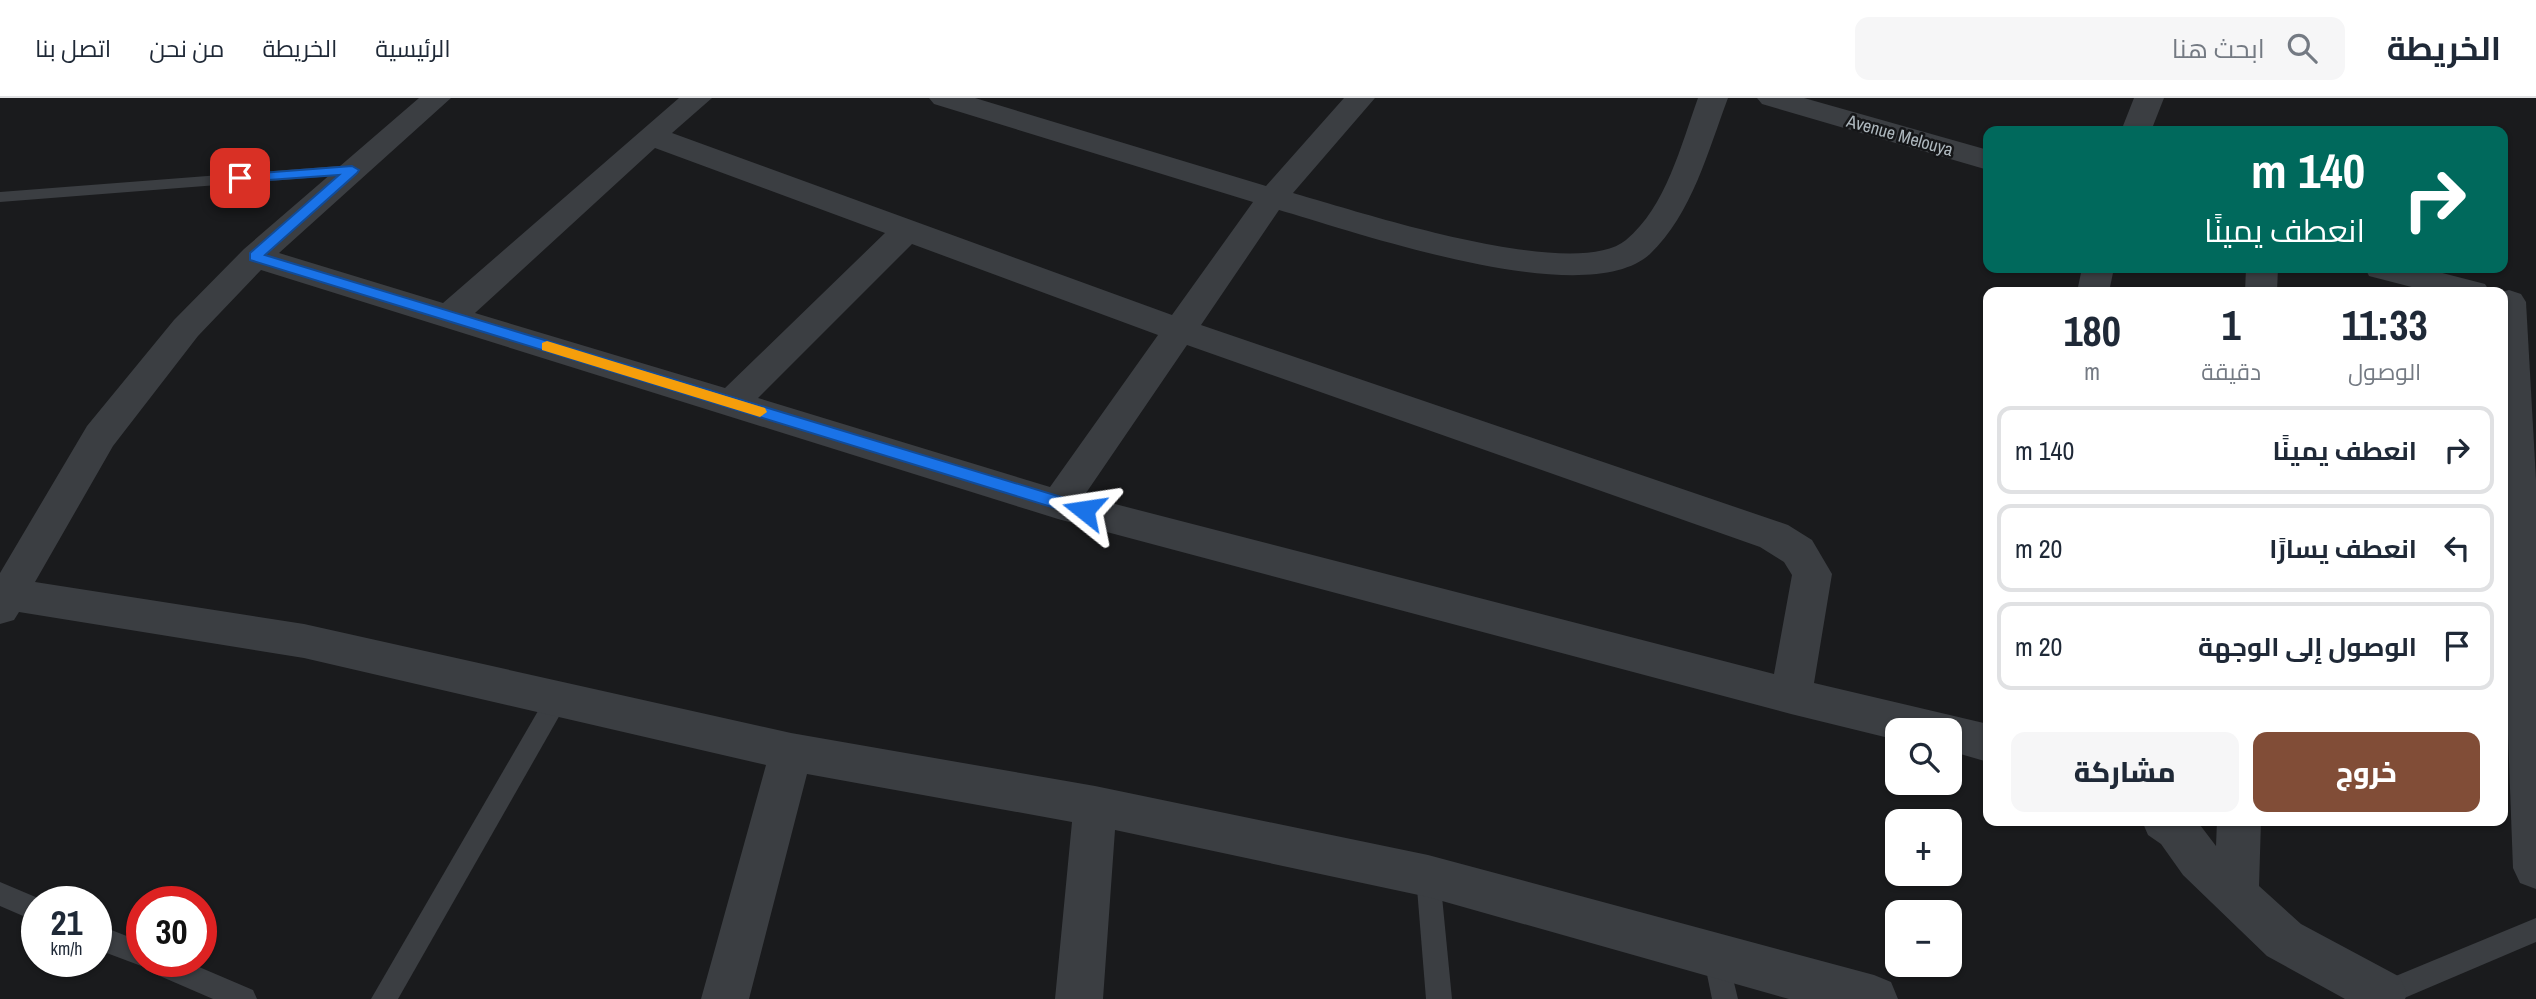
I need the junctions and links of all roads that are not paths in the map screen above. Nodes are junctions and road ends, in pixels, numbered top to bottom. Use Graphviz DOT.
graph roads {
  1 [pos="436,98"];
  2 [pos="698,98"];
  3 [pos="944,98"];
  4 [pos="1360,98"];
  5 [pos="1713,98"];
  6 [pos="1772,98"];
  7 [pos="2149,98"];
  8 [pos="2138,126"];
  9 [pos="651,136"];
  10 [pos="1983,159"];
  11 [pos="352,170"];
  12 [pos="0,197"];
  13 [pos="1271,199"];
  14 [pos="907,230"];
  15 [pos="255,257"];
  16 [pos="2400,273"];
  17 [pos="2452,287"];
  18 [pos="450,316"];
  19 [pos="1179,330"];
  20 [pos="2508,330"];
  21 [pos="732,403"];
  22 [pos="1058,504"];
  23 [pos="2527,510"];
  24 [pos="5,601"];
  25 [pos="1791,696"];
  26 [pos="557,699"];
  27 [pos="1885,718"];
  28 [pos="1962,736"];
  29 [pos="1983,742"];
  30 [pos="791,752"];
  31 [pos="1095,806"];
  32 [pos="2171,826"];
  33 [pos="2239,826"];
  34 [pos="2536,868"];
  35 [pos="1428,876"];
  36 [pos="0,894"];
  37 [pos="2236,897"];
  38 [pos="21,903"];
  39 [pos="2536,930"];
  40 [pos="1716,955"];
  41 [pos="192,977"];
  42 [pos="2384,997"];
  43 [pos="244,999"];
  44 [pos="384,999"];
  45 [pos="725,999"];
  46 [pos="1079,999"];
  47 [pos="1439,999"];
  48 [pos="1725,999"];
  49 [pos="1874,999"];
  1 -- 11 [label="street"];
  2 -- 9 [label="street"];
  3 -- 13 [label="street"];
  4 -- 13 [label="street"];
  5 -- 13 [label="street"];
  6 -- 10 [label="street, Avenue Melouya"];
  7 -- 8 [label="street"];
  9 -- 14 [label="street"];
  9 -- 18 [label="street"];
  11 -- 12 [label="lane"];
  11 -- 15 [label="street"];
  13 -- 19 [label="street"];
  14 -- 19 [label="street"];
  14 -- 21 [label="street"];
  15 -- 18 [label="street"];
  15 -- 24 [label="street"];
  16 -- 17 [label="street"];
  18 -- 21 [label="street"];
  19 -- 22 [label="street"];
  19 -- 25 [label="street"];
  20 -- 23 [label="street"];
  21 -- 22 [label="street"];
  22 -- 25 [label="street"];
  23 -- 34 [label="street"];
  24 -- 26 [label="street"];
  25 -- 27 [label="street"];
  26 -- 30 [label="street"];
  26 -- 44 [label="lane"];
  28 -- 29 [label="street"];
  30 -- 31 [label="street"];
  30 -- 45 [label="street"];
  31 -- 35 [label="street"];
  31 -- 46 [label="street"];
  32 -- 37 [label="street"];
  33 -- 37 [label="street"];
  35 -- 40 [label="street"];
  35 -- 47 [label="lane"];
  36 -- 38 [label="lane"];
  37 -- 42 [label="street"];
  39 -- 42 [label="lane"];
  40 -- 48 [label="lane"];
  40 -- 49 [label="street"];
  41 -- 43 [label="lane"];
}
